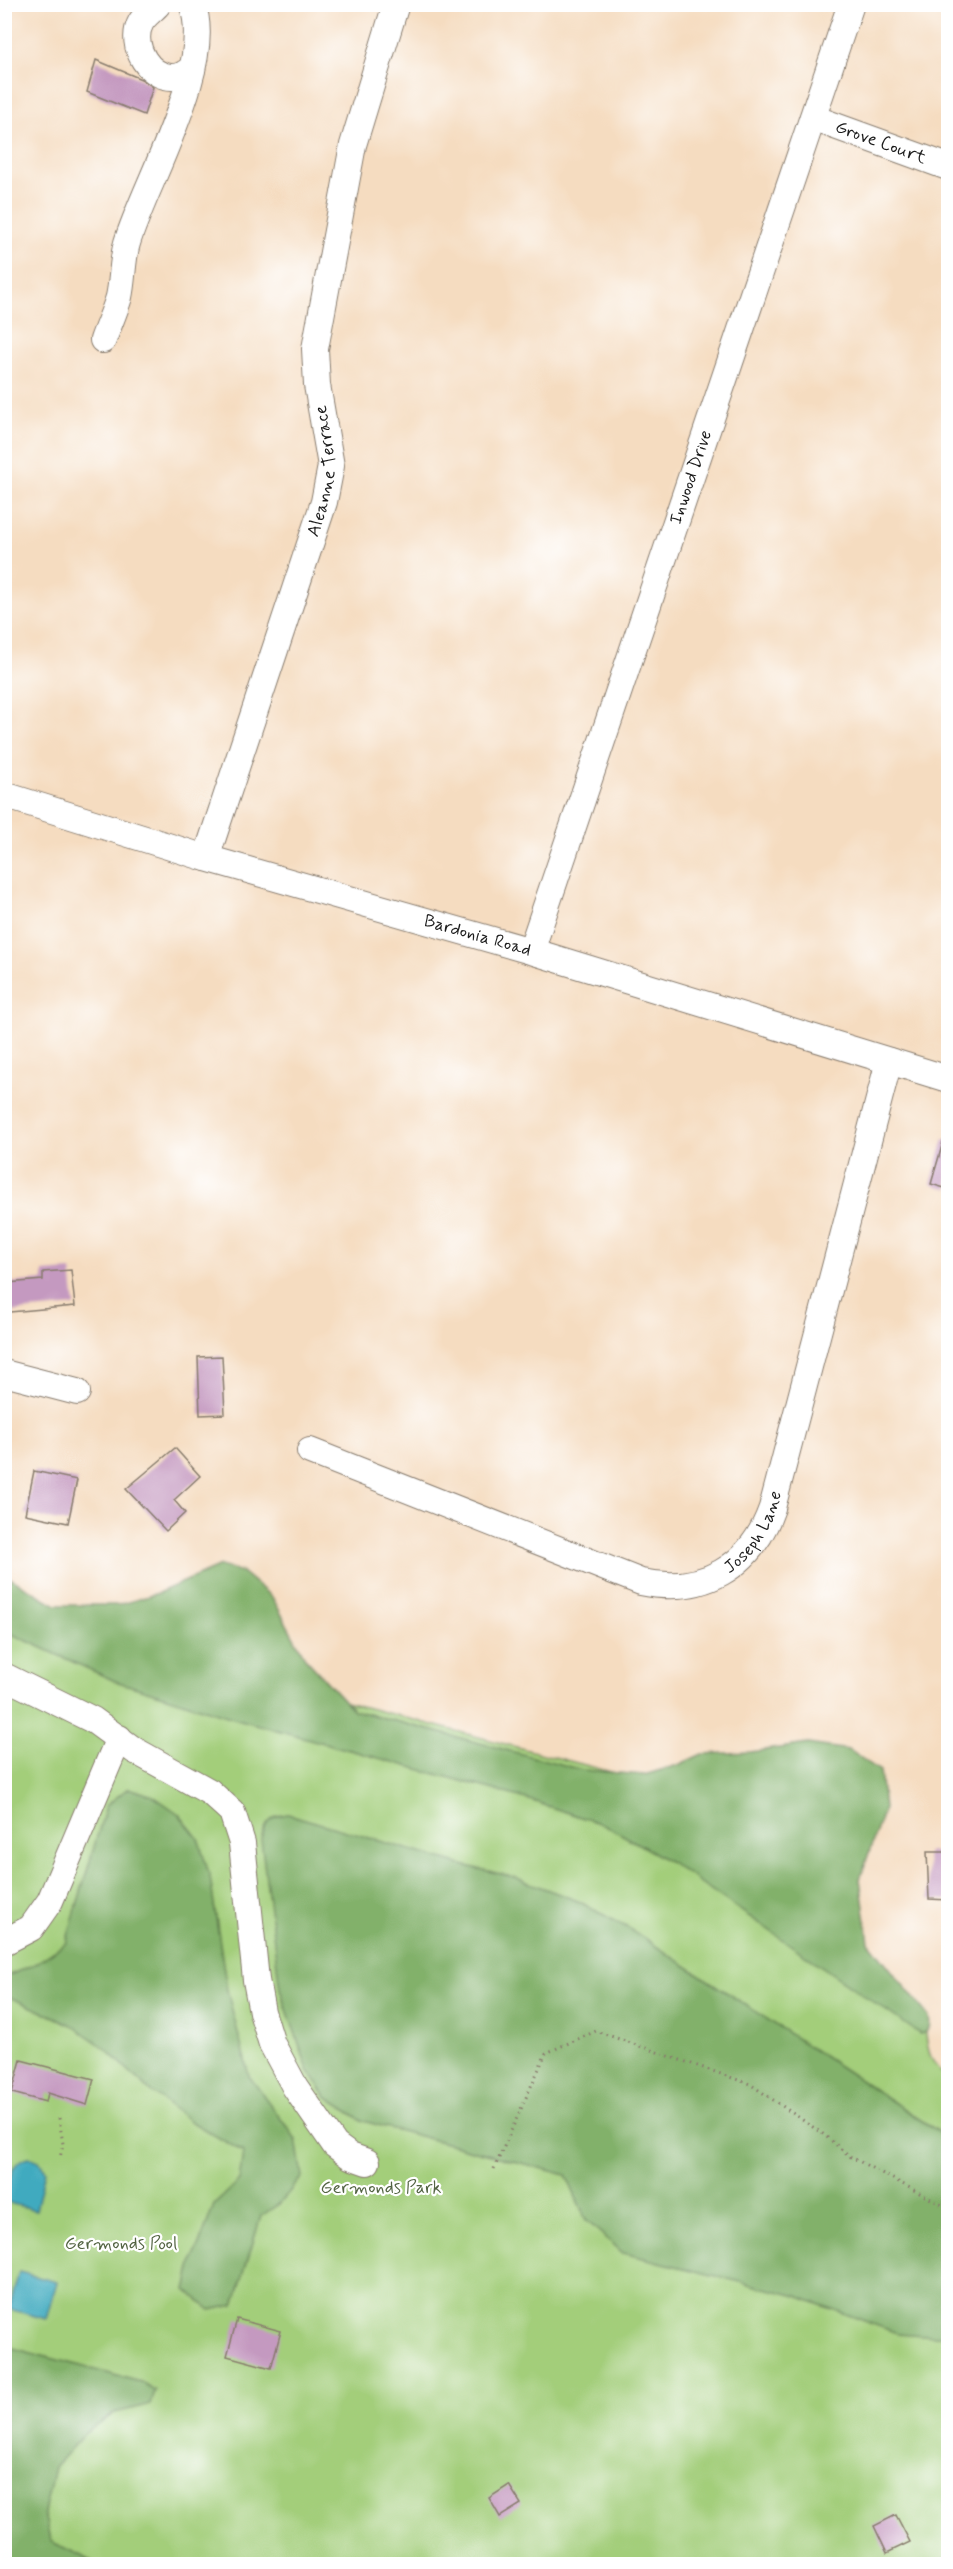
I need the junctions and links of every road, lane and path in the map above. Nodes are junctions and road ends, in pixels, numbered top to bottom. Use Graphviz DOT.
graph roads {
  1 [pos="158,4"];
  2 [pos="192,4"];
  3 [pos="396,4"];
  4 [pos="851,4"];
  5 [pos="192,69"];
  6 [pos="813,118"];
  7 [pos="948,167"];
  8 [pos="103,340"];
  9 [pos="4,795"];
  10 [pos="206,858"];
  11 [pos="531,951"];
  12 [pos="889,1061"];
  13 [pos="948,1079"];
  14 [pos="4,1373"];
  15 [pos="77,1392"];
  16 [pos="310,1451"];
  17 [pos="4,1676"];
  18 [pos="119,1738"];
  19 [pos="4,1942"];
  20 [pos="59,2118"];
  21 [pos="60,2158"];
  22 [pos="367,2162"];
  23 [pos="494,2169"];
  24 [pos="948,2208"];
  1 -- 5 [label="street"];
  2 -- 5 [label="street"];
  3 -- 10 [label="street, Aleanne Terrace"];
  4 -- 6 [label="street, Inwood Drive"];
  5 -- 8 [label="street"];
  6 -- 7 [label="street, Grove Court"];
  6 -- 11 [label="street, Inwood Drive"];
  9 -- 10 [label="street, Bardonia Road"];
  10 -- 11 [label="street, Bardonia Road"];
  11 -- 12 [label="street, Bardonia Road"];
  12 -- 13 [label="street, Bardonia Road"];
  12 -- 16 [label="street, Joseph Lane"];
  14 -- 15 [label="street"];
  17 -- 18 [label="street"];
  18 -- 19 [label="street"];
  18 -- 22 [label="street"];
  20 -- 21 [label="path"];
  23 -- 24 [label="path"];
}
